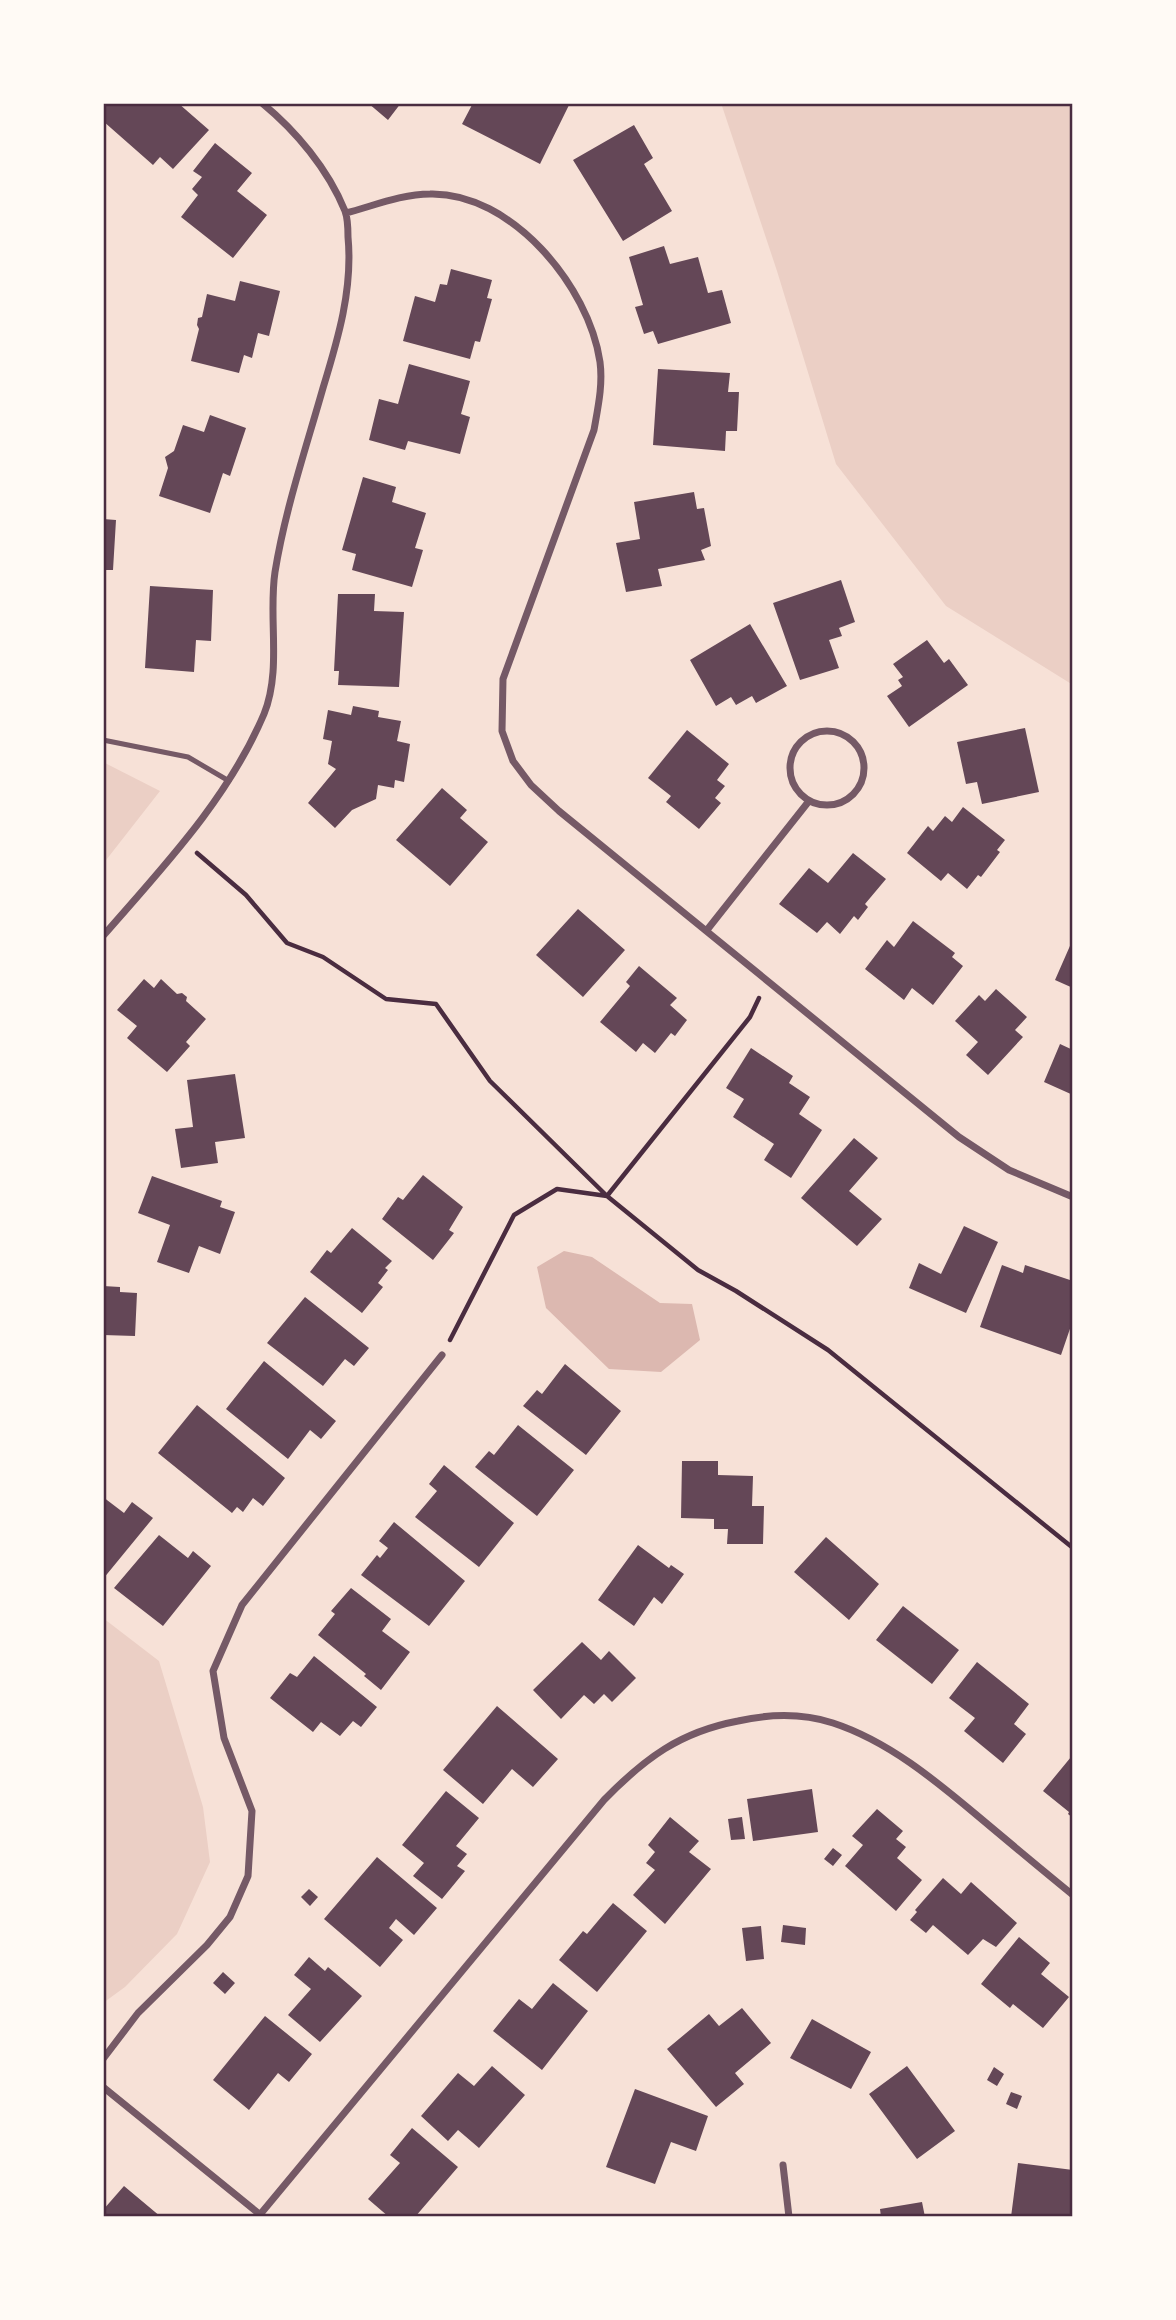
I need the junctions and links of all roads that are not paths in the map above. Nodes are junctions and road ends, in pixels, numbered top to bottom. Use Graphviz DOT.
graph roads {
  1 [pos="261,103"];
  2 [pos="346,213"];
  3 [pos="103,740"];
  4 [pos="229,781"];
  5 [pos="809,801"];
  6 [pos="707,930"];
  7 [pos="103,936"];
  8 [pos="1073,1197"];
  9 [pos="442,1354"];
  10 [pos="1073,1895"];
  11 [pos="103,2059"];
  12 [pos="103,2087"];
  13 [pos="783,2165"];
  14 [pos="260,2216"];
  15 [pos="789,2217"];
  1 -- 2 [label="street"];
  2 -- 4 [label="street"];
  2 -- 6 [label="street"];
  3 -- 4 [label="lane"];
  4 -- 7 [label="street"];
  5 -- 5 [label="street"];
  5 -- 6 [label="street"];
  6 -- 8 [label="street"];
  9 -- 11 [label="street"];
  10 -- 14 [label="street"];
  12 -- 14 [label="street"];
  13 -- 15 [label="street"];
}
